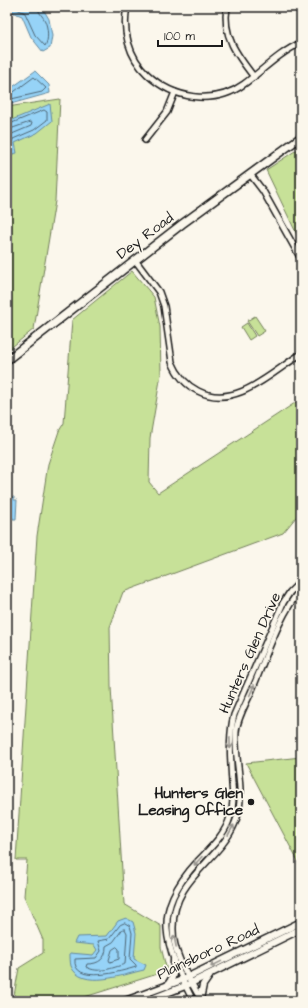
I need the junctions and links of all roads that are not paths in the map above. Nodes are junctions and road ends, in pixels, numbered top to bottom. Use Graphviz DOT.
graph roads {
  1 [pos="126,7"];
  2 [pos="227,7"];
  3 [pos="301,43"];
  4 [pos="254,77"];
  5 [pos="175,92"];
  6 [pos="301,137"];
  7 [pos="145,140"];
  8 [pos="250,174"];
  9 [pos="301,259"];
  10 [pos="135,260"];
  11 [pos="301,354"];
  12 [pos="7,360"];
  13 [pos="301,581"];
  14 [pos="301,589"];
  15 [pos="301,922"];
  16 [pos="301,929"];
  17 [pos="174,960"];
  18 [pos="211,974"];
  19 [pos="190,980"];
  20 [pos="184,983"];
  21 [pos="166,987"];
  22 [pos="201,1000"];
  23 [pos="125,1001"];
  24 [pos="146,1001"];
  25 [pos="193,1001"];
  1 -- 5 [label="street"];
  2 -- 4 [label="street"];
  3 -- 4 [label="street"];
  4 -- 5 [label="street"];
  5 -- 7 [label="street"];
  6 -- 8 [label="main road, Dey Road"];
  8 -- 9 [label="street"];
  8 -- 10 [label="main road, Dey Road"];
  10 -- 11 [label="street"];
  10 -- 12 [label="main road, Dey Road"];
  13 -- 17 [label="street, Hunters Glen Drive, one-way"];
  19 -- 14 [label="street, Hunters Glen Drive, one-way"];
  15 -- 19 [label="street, Plainsboro Road, one-way"];
  16 -- 18 [label="street, Plainsboro Road"];
  17 -- 20 [label="street, Hunters Glen Drive"];
  17 -- 21 [label="street"];
  18 -- 19 [label="street, Plainsboro Road"];
  18 -- 22 [label="street"];
  19 -- 20 [label="street, Plainsboro Road"];
  19 -- 22 [label="street, Hunters Glen Drive"];
  20 -- 21 [label="street, Plainsboro Road"];
  20 -- 24 [label="street, Plainsboro Road"];
  20 -- 25 [label="street, Hunters Glen Drive"];
  21 -- 23 [label="street, Plainsboro Road"];
}
